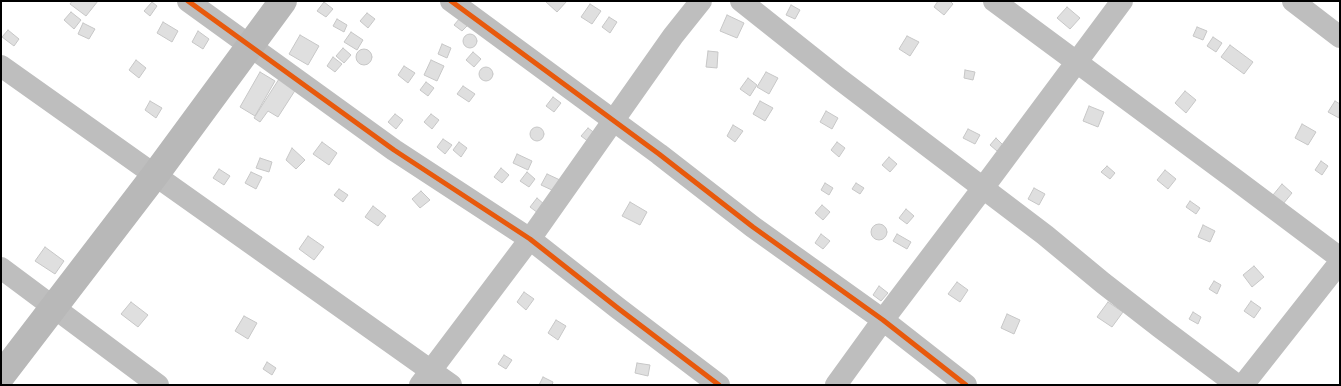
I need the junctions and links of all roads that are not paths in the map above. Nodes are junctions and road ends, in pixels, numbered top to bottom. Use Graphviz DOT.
graph roads {
  1 [pos="188,1"];
  2 [pos="283,1"];
  3 [pos="451,1"];
  4 [pos="700,1"];
  5 [pos="741,1"];
  6 [pos="994,1"];
  7 [pos="1122,1"];
  8 [pos="1293,1"];
  9 [pos="1340,37"];
  10 [pos="250,46"];
  11 [pos="1077,62"];
  12 [pos="1,66"];
  13 [pos="614,121"];
  14 [pos="155,175"];
  15 [pos="983,188"];
  16 [pos="530,239"];
  17 [pos="1340,258"];
  18 [pos="1340,262"];
  19 [pos="1,268"];
  20 [pos="54,308"];
  21 [pos="883,320"];
  22 [pos="1,376"];
  23 [pos="426,378"];
  24 [pos="158,385"];
  25 [pos="451,385"];
  26 [pos="720,385"];
  27 [pos="836,385"];
  28 [pos="966,385"];
  29 [pos="1237,385"];
  30 [pos="1243,385"];
  1 -- 10 [label="street"];
  2 -- 10 [label="street"];
  3 -- 13 [label="street"];
  4 -- 13 [label="street"];
  5 -- 15 [label="street"];
  6 -- 11 [label="street"];
  7 -- 11 [label="street"];
  8 -- 9 [label="street"];
  10 -- 14 [label="street"];
  10 -- 16 [label="street"];
  11 -- 15 [label="street"];
  11 -- 17 [label="street"];
  12 -- 14 [label="street"];
  13 -- 16 [label="street"];
  13 -- 21 [label="street"];
  14 -- 20 [label="street"];
  14 -- 23 [label="street"];
  15 -- 21 [label="street"];
  15 -- 29 [label="street"];
  16 -- 23 [label="street"];
  16 -- 26 [label="street"];
  18 -- 30 [label="street"];
  19 -- 20 [label="street"];
  20 -- 22 [label="street"];
  20 -- 24 [label="street"];
  21 -- 27 [label="street"];
  21 -- 28 [label="street"];
  23 -- 25 [label="street"];
}
